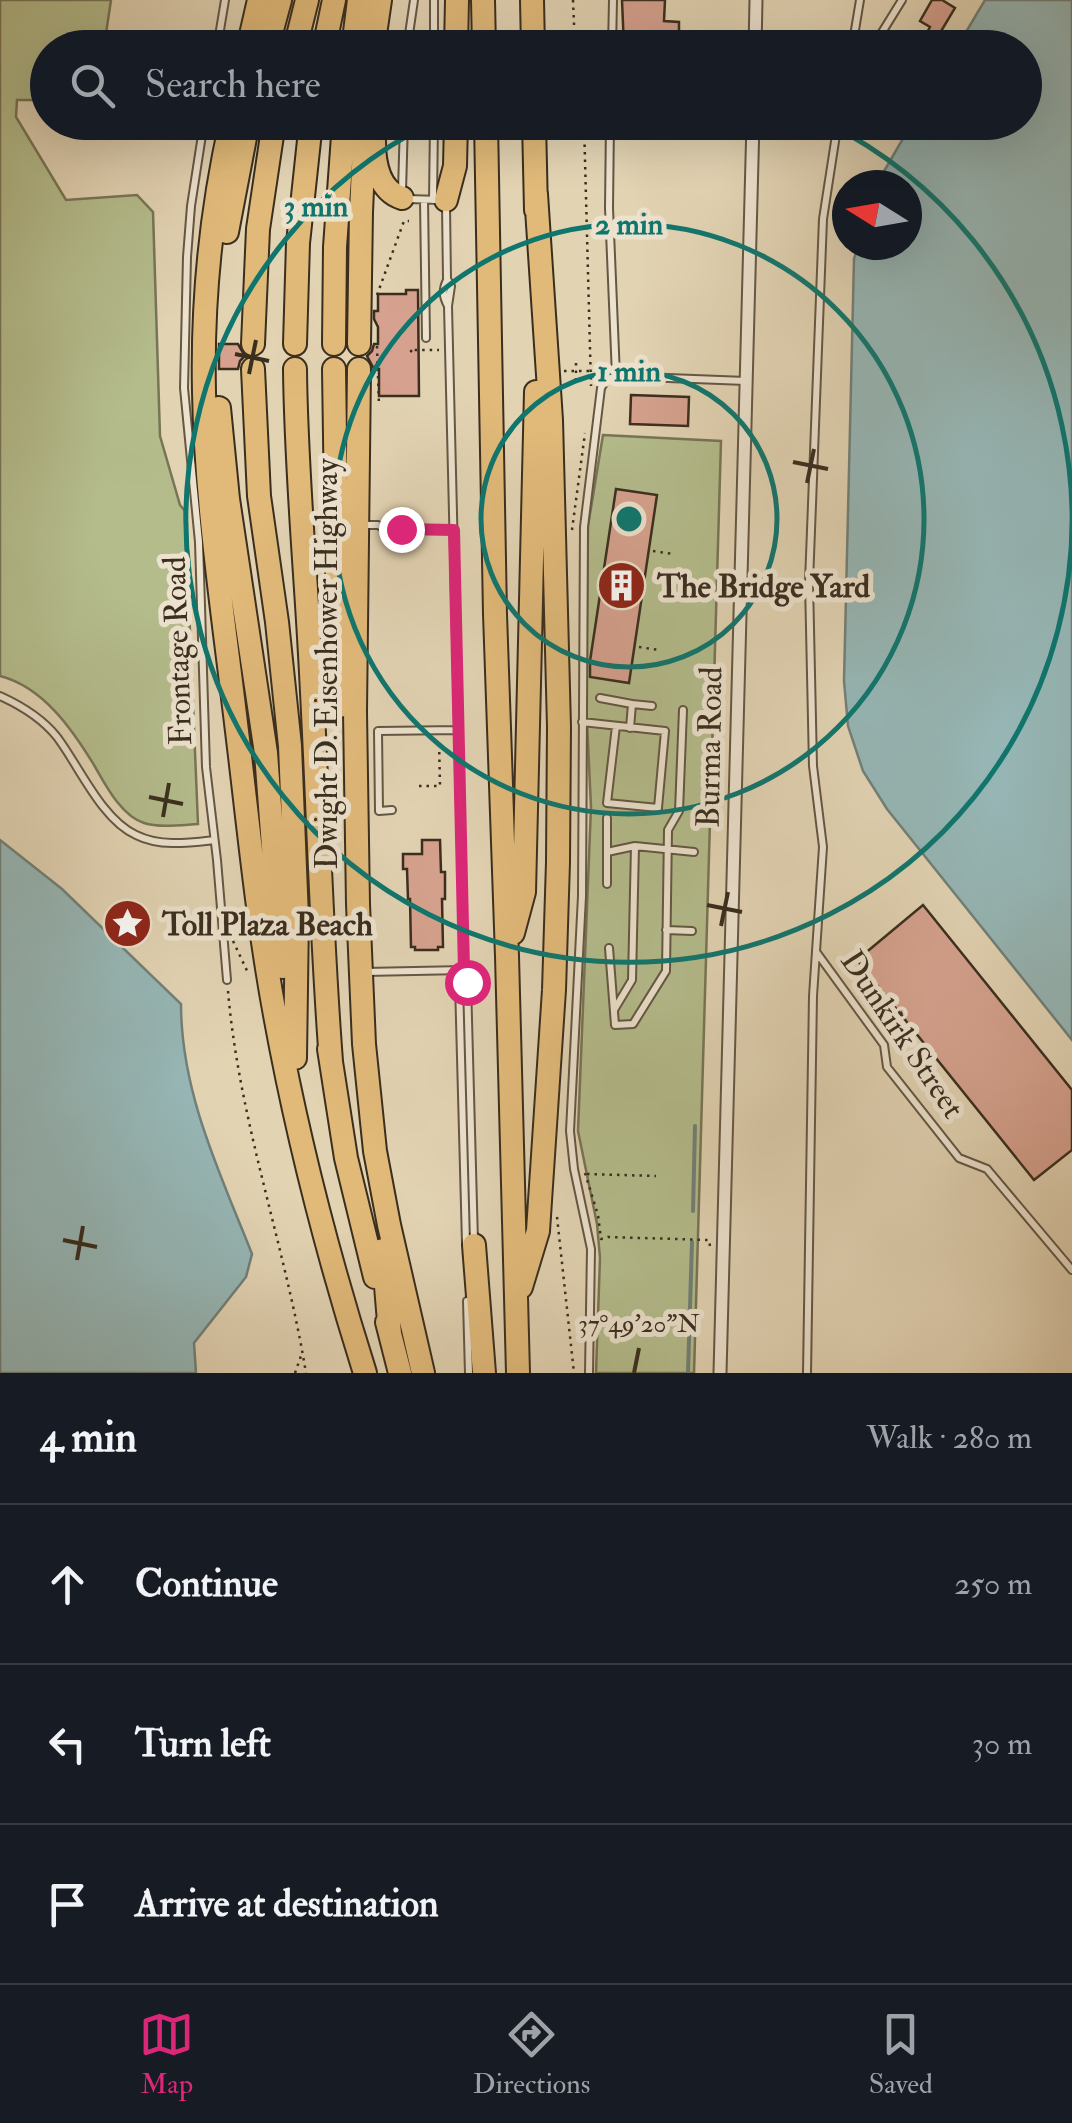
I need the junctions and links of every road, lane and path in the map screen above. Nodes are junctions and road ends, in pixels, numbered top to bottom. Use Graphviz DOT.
graph roads {
  1 [pos="224,0"];
  2 [pos="259,0"];
  3 [pos="280,0"];
  4 [pos="292,0"];
  5 [pos="307,0"];
  6 [pos="334,0"];
  7 [pos="360,0"];
  8 [pos="380,0"];
  9 [pos="414,0"];
  10 [pos="434,0"];
  11 [pos="458,0"];
  12 [pos="483,0"];
  13 [pos="532,0"];
  14 [pos="573,0"];
  15 [pos="613,0"];
  16 [pos="756,0"];
  17 [pos="860,0"];
  18 [pos="902,0"];
  19 [pos="219,30"];
  20 [pos="252,30"];
  21 [pos="272,30"];
  22 [pos="287,30"];
  23 [pos="300,30"];
  24 [pos="328,30"];
  25 [pos="356,30"];
  26 [pos="376,30"];
  27 [pos="381,30"];
  28 [pos="410,30"];
  29 [pos="434,30"];
  30 [pos="457,30"];
  31 [pos="484,30"];
  32 [pos="532,30"];
  33 [pos="574,30"];
  34 [pos="612,30"];
  35 [pos="755,30"];
  36 [pos="855,30"];
  37 [pos="883,30"];
  38 [pos="201,140"];
  39 [pos="228,140"];
  40 [pos="244,140"];
  41 [pos="271,140"];
  42 [pos="309,140"];
  43 [pos="343,140"];
  44 [pos="365,140"];
  45 [pos="374,140"];
  46 [pos="409,140"];
  47 [pos="432,140"];
  48 [pos="456,140"];
  49 [pos="486,140"];
  50 [pos="534,140"];
  51 [pos="610,140"];
  52 [pos="753,140"];
  53 [pos="835,140"];
  54 [pos="536,194"];
  55 [pos="426,200"];
  56 [pos="409,222"];
  57 [pos="378,293"];
  58 [pos="426,338"];
  59 [pos="253,344"];
  60 [pos="296,344"];
  61 [pos="334,344"];
  62 [pos="359,344"];
  63 [pos="442,350"];
  64 [pos="419,352"];
  65 [pos="576,363"];
  66 [pos="253,369"];
  67 [pos="296,369"];
  68 [pos="334,369"];
  69 [pos="359,369"];
  70 [pos="563,371"];
  71 [pos="576,371"];
  72 [pos="592,371"];
  73 [pos="616,376"];
  74 [pos="746,381"];
  75 [pos="576,383"];
  76 [pos="358,525"];
  77 [pos="454,530"];
  78 [pos="653,551"];
  79 [pos="672,554"];
  80 [pos="639,647"];
  81 [pos="659,650"];
  82 [pos="0,696"];
  83 [pos="600,698"];
  84 [pos="632,704"];
  85 [pos="652,706"];
  86 [pos="683,710"];
  87 [pos="582,722"];
  88 [pos="616,726"];
  89 [pos="630,728"];
  90 [pos="458,730"];
  91 [pos="439,740"];
  92 [pos="419,786"];
  93 [pos="392,810"];
  94 [pos="607,818"];
  95 [pos="214,840"];
  96 [pos="635,846"];
  97 [pos="668,850"];
  98 [pos="607,852"];
  99 [pos="694,852"];
  100 [pos="607,884"];
  101 [pos="296,904"];
  102 [pos="222,930"];
  103 [pos="666,930"];
  104 [pos="692,931"];
  105 [pos="609,948"];
  106 [pos="816,952"];
  107 [pos="507,956"];
  108 [pos="464,970"];
  109 [pos="360,972"];
  110 [pos="226,980"];
  111 [pos="253,984"];
  112 [pos="614,1011"];
  113 [pos="331,1061"];
  114 [pos="295,1065"];
  115 [pos="583,1165"];
  116 [pos="586,1174"];
  117 [pos="656,1176"];
  118 [pos="474,1244"];
  119 [pos="723,1252"];
  120 [pos="466,1269"];
  121 [pos="1072,1270"];
  122 [pos="467,1289"];
  123 [pos="516,1306"];
  124 [pos="390,1334"];
  125 [pos="302,1351"];
  126 [pos="296,1373"];
  127 [pos="306,1373"];
  128 [pos="365,1373"];
  129 [pos="377,1373"];
  130 [pos="400,1373"];
  131 [pos="423,1373"];
  132 [pos="469,1373"];
  133 [pos="481,1373"];
  134 [pos="518,1373"];
  135 [pos="589,1373"];
  136 [pos="720,1373"];
  137 [pos="808,1373"];
  1 -- 19 [label="lane"];
  2 -- 20 [label="highway"];
  3 -- 21 [label="highway"];
  4 -- 22 [label="highway"];
  5 -- 23 [label="highway"];
  6 -- 24 [label="highway"];
  7 -- 25 [label="highway"];
  8 -- 26 [label="highway"];
  8 -- 27 [label="highway"];
  9 -- 28 [label="lane"];
  10 -- 29 [label="lane"];
  11 -- 30 [label="highway"];
  12 -- 31 [label="highway"];
  13 -- 32 [label="highway"];
  14 -- 33 [label="path"];
  15 -- 34 [label="lane"];
  16 -- 35 [label="street"];
  17 -- 36 [label="lane"];
  18 -- 37 [label="lane"];
  38 -- 95 [label="lane, Frontage Road"];
  39 -- 128 [label="highway"];
  40 -- 114 [label="highway"];
  41 -- 59 [label="highway"];
  42 -- 60 [label="highway"];
  43 -- 61 [label="highway"];
  44 -- 62 [label="highway"];
  45 -- 55 [label="highway"];
  46 -- 55 [label="lane"];
  47 -- 55 [label="lane"];
  48 -- 55 [label="highway"];
  49 -- 107 [label="highway"];
  50 -- 54 [label="highway"];
  51 -- 73 [label="lane"];
  52 -- 74 [label="street, Burma Road"];
  53 -- 106 [label="lane"];
  54 -- 107 [label="highway"];
  54 -- 123 [label="highway"];
  55 -- 58 [label="lane"];
  55 -- 77 [label="lane"];
  56 -- 57 [label="path"];
  63 -- 64 [label="path"];
  65 -- 71 [label="path"];
  66 -- 101 [label="highway, Dwight D. Eisenhower Highway"];
  67 -- 113 [label="highway, Dwight D. Eisenhower Highway"];
  68 -- 124 [label="highway, Dwight D. Eisenhower Highway"];
  69 -- 76 [label="highway, Dwight D. Eisenhower Highway"];
  70 -- 71 [label="path"];
  71 -- 72 [label="path"];
  71 -- 75 [label="path"];
  73 -- 74 [label="lane"];
  73 -- 87 [label="lane"];
  74 -- 119 [label="street, Burma Road"];
  76 -- 77 [label="lane"];
  76 -- 109 [label="highway, Dwight D. Eisenhower Highway"];
  77 -- 90 [label="lane"];
  78 -- 79 [label="path"];
  80 -- 81 [label="path"];
  82 -- 95 [label="lane"];
  83 -- 84 [label="lane"];
  84 -- 85 [label="lane"];
  84 -- 89 [label="lane"];
  86 -- 97 [label="lane"];
  87 -- 88 [label="lane"];
  87 -- 135 [label="lane"];
  88 -- 89 [label="lane"];
  88 -- 89 [label="lane"];
  90 -- 93 [label="lane"];
  90 -- 108 [label="lane"];
  91 -- 92 [label="path"];
  94 -- 98 [label="lane"];
  95 -- 102 [label="lane, Frontage Road"];
  96 -- 97 [label="lane"];
  96 -- 98 [label="lane"];
  96 -- 112 [label="lane"];
  97 -- 99 [label="lane"];
  97 -- 103 [label="lane"];
  98 -- 100 [label="lane"];
  101 -- 113 [label="highway, Dwight D. Eisenhower Highway"];
  101 -- 114 [label="highway, Dwight D. Eisenhower Highway"];
  102 -- 110 [label="lane, Frontage Road"];
  102 -- 111 [label="path"];
  103 -- 104 [label="lane"];
  103 -- 112 [label="lane"];
  105 -- 112 [label="lane"];
  106 -- 121 [label="lane, Dunkirk Street"];
  106 -- 137 [label="lane"];
  107 -- 123 [label="highway"];
  108 -- 109 [label="lane"];
  108 -- 118 [label="lane"];
  108 -- 120 [label="lane"];
  109 -- 131 [label="highway, Dwight D. Eisenhower Highway"];
  110 -- 125 [label="path"];
  113 -- 124 [label="highway, Dwight D. Eisenhower Highway"];
  114 -- 129 [label="highway, Dwight D. Eisenhower Highway"];
  115 -- 116 [label="path"];
  116 -- 117 [label="path"];
  116 -- 119 [label="path"];
  118 -- 133 [label="highway"];
  119 -- 136 [label="street, Burma Road"];
  122 -- 132 [label="lane"];
  123 -- 134 [label="highway"];
  124 -- 130 [label="highway, Dwight D. Eisenhower Highway"];
  125 -- 126 [label="path"];
  125 -- 127 [label="path"];
}
